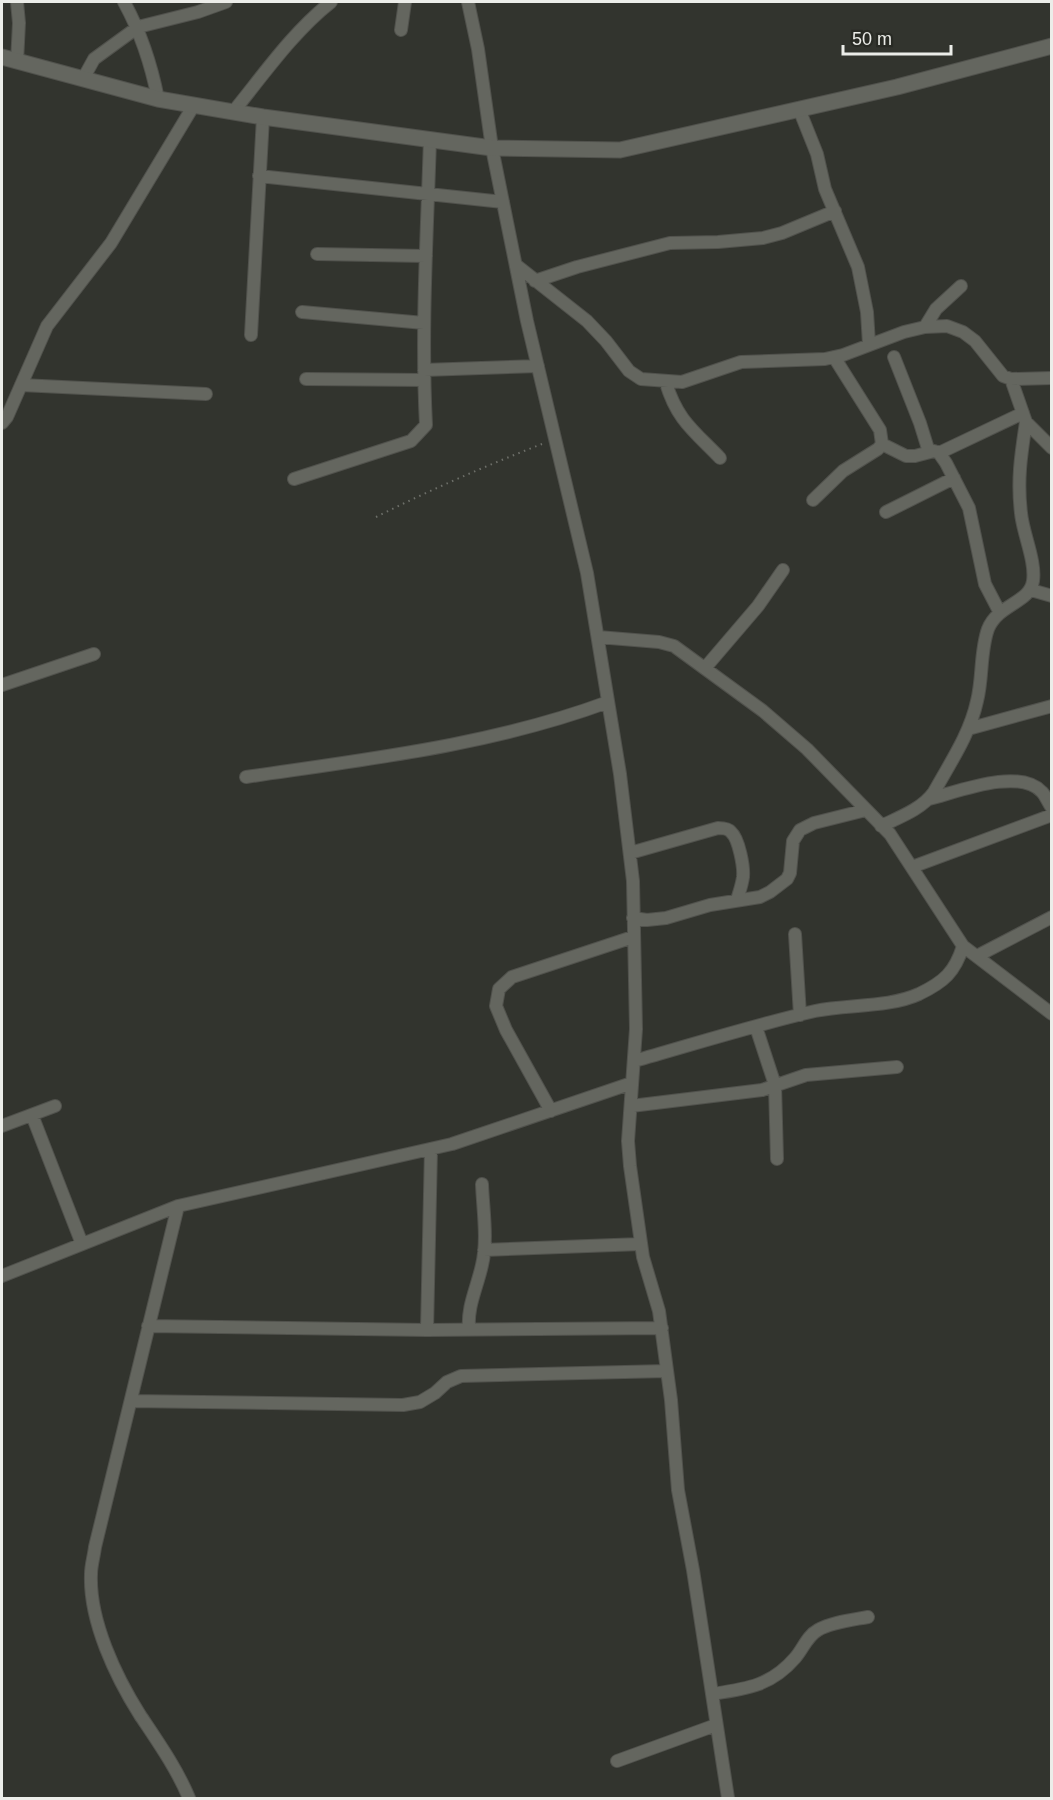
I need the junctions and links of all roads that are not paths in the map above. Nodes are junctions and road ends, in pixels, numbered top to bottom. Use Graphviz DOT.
graph roads {
  1 [pos="16,2"];
  2 [pos="124,2"];
  3 [pos="226,2"];
  4 [pos="331,2"];
  5 [pos="405,2"];
  6 [pos="468,2"];
  7 [pos="138,27"];
  8 [pos="401,30"];
  9 [pos="1052,46"];
  10 [pos="2,57"];
  11 [pos="17,62"];
  12 [pos="83,79"];
  13 [pos="158,99"];
  14 [pos="194,105"];
  15 [pos="799,109"];
  16 [pos="232,112"];
  17 [pos="263,117"];
  18 [pos="430,139"];
  19 [pos="492,148"];
  20 [pos="260,176"];
  21 [pos="428,194"];
  22 [pos="503,202"];
  23 [pos="835,211"];
  24 [pos="317,254"];
  25 [pos="426,256"];
  26 [pos="516,265"];
  27 [pos="535,281"];
  28 [pos="961,286"];
  29 [pos="302,312"];
  30 [pos="424,323"];
  31 [pos="925,327"];
  32 [pos="251,335"];
  33 [pos="869,344"];
  34 [pos="834,357"];
  35 [pos="894,357"];
  36 [pos="538,366"];
  37 [pos="424,375"];
  38 [pos="1052,378"];
  39 [pos="306,379"];
  40 [pos="1011,379"];
  41 [pos="666,383"];
  42 [pos="21,385"];
  43 [pos="206,394"];
  44 [pos="1024,418"];
  45 [pos="2,423"];
  46 [pos="882,444"];
  47 [pos="1052,448"];
  48 [pos="934,453"];
  49 [pos="720,458"];
  50 [pos="294,478"];
  51 [pos="954,478"];
  52 [pos="813,500"];
  53 [pos="886,512"];
  54 [pos="783,570"];
  55 [pos="1031,590"];
  56 [pos="1052,596"];
  57 [pos="999,612"];
  58 [pos="598,637"];
  59 [pos="94,654"];
  60 [pos="705,668"];
  61 [pos="2,685"];
  62 [pos="608,702"];
  63 [pos="1052,706"];
  64 [pos="968,729"];
  65 [pos="246,777"];
  66 [pos="929,799"];
  67 [pos="1052,808"];
  68 [pos="866,810"];
  69 [pos="1052,815"];
  70 [pos="882,826"];
  71 [pos="630,853"];
  72 [pos="912,867"];
  73 [pos="737,900"];
  74 [pos="1052,917"];
  75 [pos="633,918"];
  76 [pos="795,934"];
  77 [pos="633,937"];
  78 [pos="963,946"];
  79 [pos="977,956"];
  80 [pos="1052,1014"];
  81 [pos="800,1015"];
  82 [pos="756,1027"];
  83 [pos="634,1061"];
  84 [pos="897,1067"];
  85 [pos="632,1083"];
  86 [pos="776,1085"];
  87 [pos="55,1106"];
  88 [pos="631,1106"];
  89 [pos="551,1111"];
  90 [pos="32,1115"];
  91 [pos="2,1126"];
  92 [pos="431,1149"];
  93 [pos="777,1159"];
  94 [pos="482,1184"];
  95 [pos="178,1206"];
  96 [pos="82,1244"];
  97 [pos="641,1244"];
  98 [pos="484,1250"];
  99 [pos="2,1276"];
  100 [pos="148,1326"];
  101 [pos="662,1328"];
  102 [pos="427,1330"];
  103 [pos="469,1330"];
  104 [pos="667,1371"];
  105 [pos="131,1401"];
  106 [pos="868,1617"];
  107 [pos="712,1694"];
  108 [pos="716,1725"];
  109 [pos="617,1761"];
  110 [pos="189,1798"];
  111 [pos="728,1798"];
  1 -- 11 [label="street"];
  2 -- 7 [label="street"];
  3 -- 7 [label="street"];
  4 -- 16 [label="street"];
  5 -- 8 [label="street"];
  6 -- 19 [label="street"];
  7 -- 12 [label="street"];
  7 -- 13 [label="street"];
  9 -- 15 [label="street"];
  10 -- 11 [label="street"];
  11 -- 12 [label="street"];
  12 -- 13 [label="street"];
  13 -- 14 [label="street"];
  14 -- 16 [label="street"];
  14 -- 42 [label="street"];
  15 -- 19 [label="street"];
  15 -- 23 [label="street"];
  16 -- 17 [label="street"];
  17 -- 18 [label="street"];
  17 -- 20 [label="street"];
  18 -- 19 [label="street"];
  18 -- 21 [label="street"];
  19 -- 22 [label="street"];
  20 -- 21 [label="street"];
  20 -- 32 [label="street"];
  21 -- 22 [label="street"];
  21 -- 25 [label="street"];
  22 -- 26 [label="street"];
  23 -- 27 [label="street"];
  23 -- 33 [label="street"];
  24 -- 25 [label="street"];
  25 -- 30 [label="street"];
  26 -- 27 [label="street"];
  26 -- 36 [label="street"];
  27 -- 41 [label="street"];
  28 -- 31 [label="street"];
  29 -- 30 [label="street"];
  30 -- 37 [label="street"];
  31 -- 33 [label="street"];
  31 -- 40 [label="street"];
  33 -- 34 [label="street"];
  34 -- 41 [label="street"];
  34 -- 46 [label="street"];
  35 -- 48 [label="street"];
  36 -- 37 [label="street"];
  36 -- 58 [label="street"];
  37 -- 39 [label="street"];
  37 -- 50 [label="street"];
  38 -- 40 [label="street"];
  40 -- 44 [label="street"];
  41 -- 49 [label="street"];
  42 -- 43 [label="street"];
  42 -- 45 [label="street"];
  44 -- 47 [label="street"];
  44 -- 48 [label="street"];
  44 -- 55 [label="street"];
  46 -- 48 [label="street"];
  46 -- 52 [label="street"];
  48 -- 51 [label="street"];
  51 -- 53 [label="street"];
  51 -- 57 [label="street"];
  54 -- 60 [label="street"];
  55 -- 56 [label="street"];
  55 -- 57 [label="street"];
  57 -- 64 [label="street"];
  58 -- 60 [label="street"];
  58 -- 62 [label="street"];
  59 -- 61 [label="street"];
  60 -- 68 [label="street"];
  62 -- 65 [label="street"];
  62 -- 71 [label="street"];
  63 -- 64 [label="street"];
  64 -- 66 [label="street"];
  66 -- 67 [label="street"];
  66 -- 70 [label="street"];
  68 -- 70 [label="street"];
  68 -- 73 [label="street"];
  69 -- 72 [label="street"];
  70 -- 72 [label="street"];
  71 -- 73 [label="street"];
  71 -- 75 [label="street"];
  72 -- 78 [label="street"];
  73 -- 75 [label="street"];
  74 -- 79 [label="street"];
  75 -- 77 [label="street"];
  76 -- 81 [label="street"];
  77 -- 83 [label="street"];
  77 -- 89 [label="street"];
  78 -- 79 [label="street"];
  78 -- 81 [label="street"];
  79 -- 80 [label="street"];
  81 -- 82 [label="street"];
  82 -- 83 [label="street"];
  82 -- 86 [label="street"];
  83 -- 85 [label="street"];
  84 -- 86 [label="street"];
  85 -- 88 [label="street"];
  85 -- 89 [label="street"];
  86 -- 88 [label="street"];
  86 -- 93 [label="street"];
  87 -- 90 [label="street"];
  88 -- 97 [label="street"];
  89 -- 92 [label="street"];
  90 -- 91 [label="street"];
  90 -- 96 [label="street"];
  92 -- 95 [label="street"];
  92 -- 102 [label="street"];
  94 -- 98 [label="street"];
  95 -- 96 [label="street"];
  95 -- 100 [label="street"];
  96 -- 99 [label="street"];
  97 -- 98 [label="street"];
  97 -- 101 [label="street"];
  98 -- 103 [label="street"];
  100 -- 102 [label="street"];
  100 -- 105 [label="street"];
  101 -- 103 [label="street"];
  101 -- 104 [label="street"];
  102 -- 103 [label="street"];
  104 -- 105 [label="street"];
  104 -- 107 [label="street"];
  105 -- 110 [label="street"];
  106 -- 107 [label="street"];
  107 -- 108 [label="street"];
  108 -- 109 [label="street"];
  108 -- 111 [label="street"];
}
